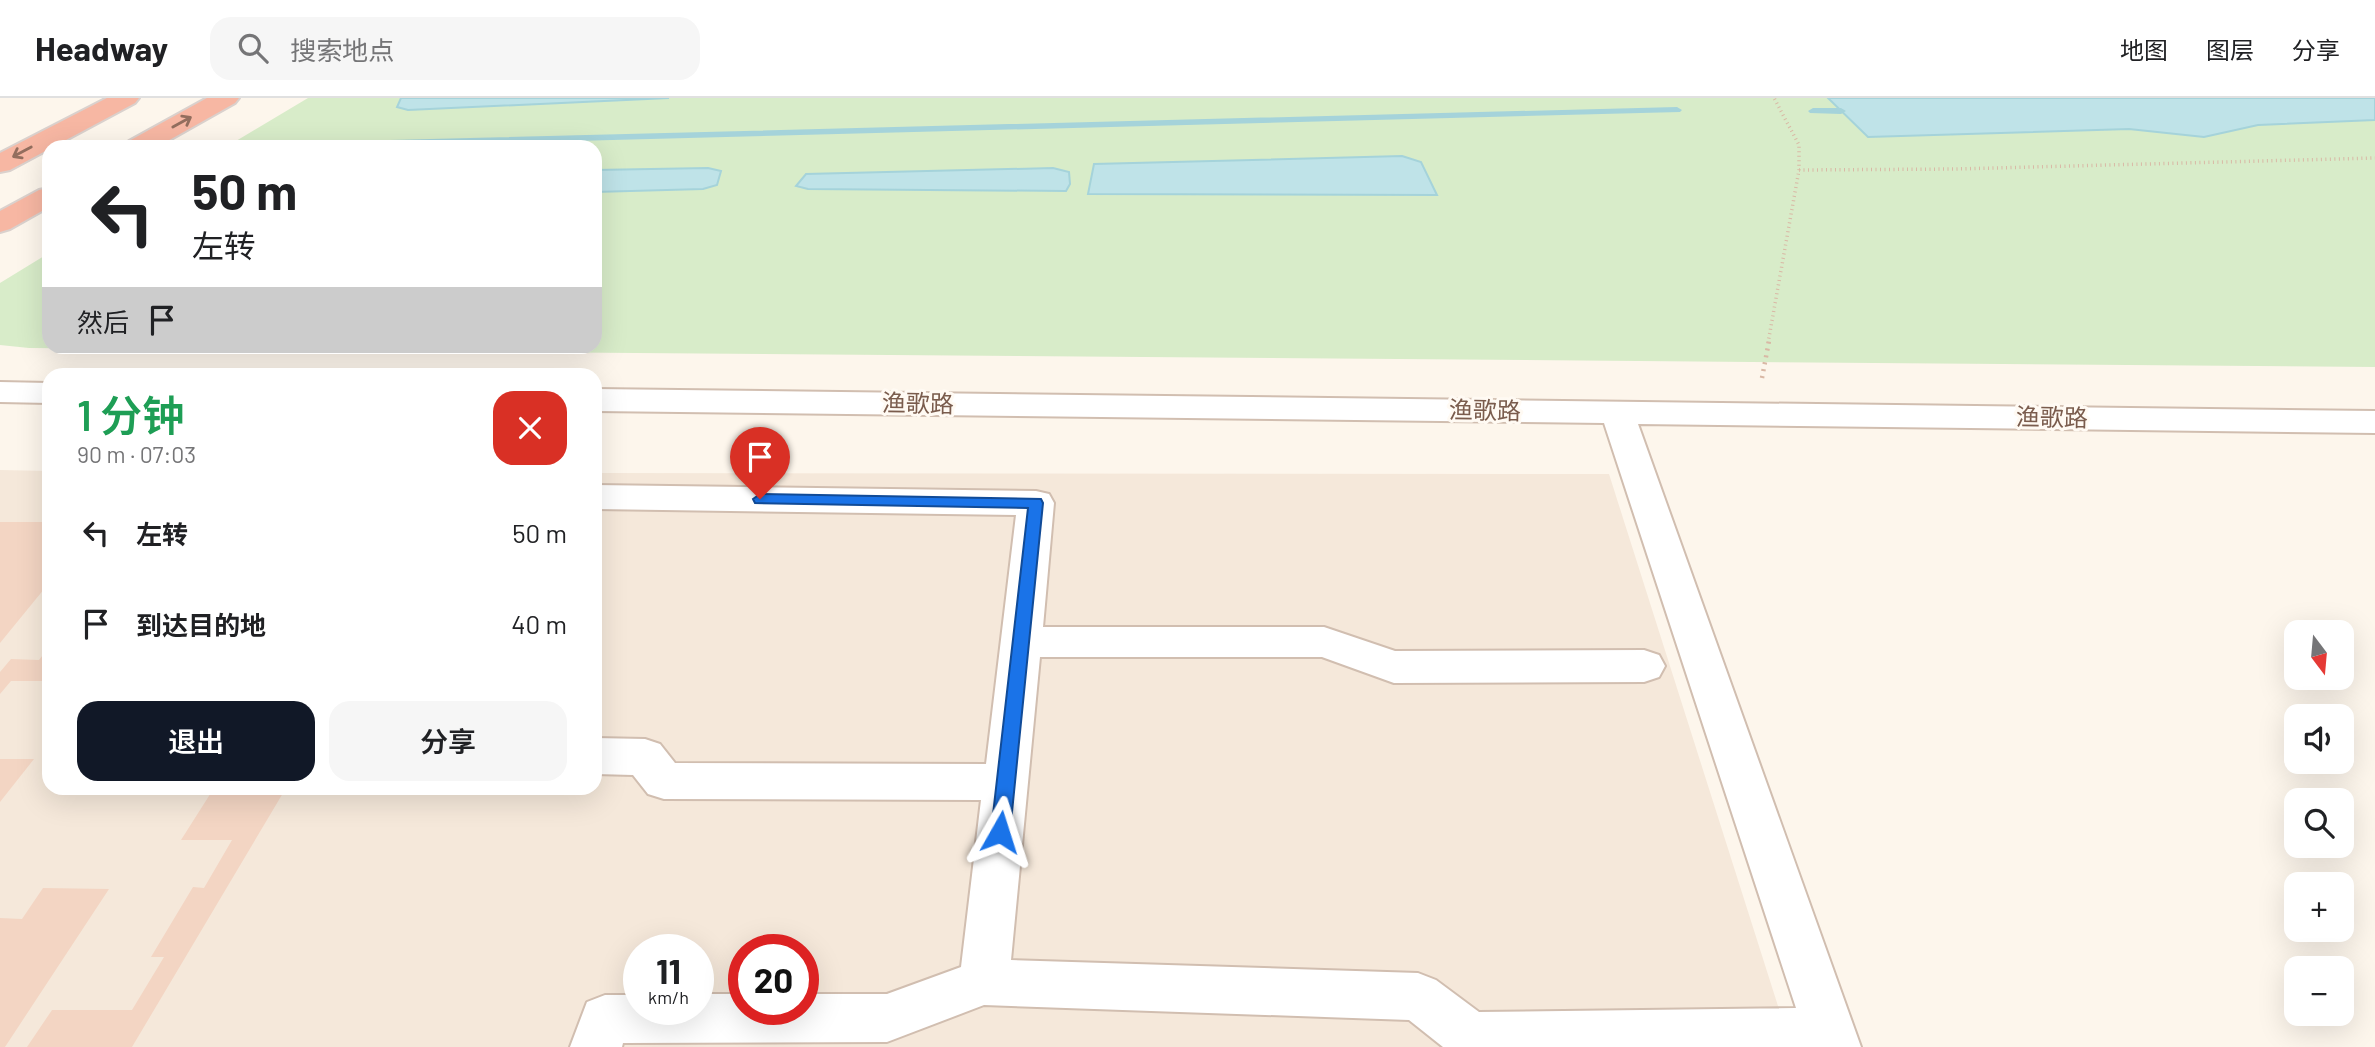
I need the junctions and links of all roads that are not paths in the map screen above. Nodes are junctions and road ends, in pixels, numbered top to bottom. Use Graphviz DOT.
graph roads {
  1 [pos="126,98"];
  2 [pos="226,98"];
  3 [pos="46,140"];
  4 [pos="151,140"];
  5 [pos="42,142"];
  6 [pos="0,164"];
  7 [pos="42,200"];
  8 [pos="0,223"];
  9 [pos="0,392"];
  10 [pos="42,393"];
  11 [pos="602,400"];
  12 [pos="1616,412"];
  13 [pos="2375,422"];
  14 [pos="602,497"];
  15 [pos="1020,642"];
  16 [pos="1644,666"];
  17 [pos="602,756"];
  18 [pos="1006,782"];
  19 [pos="984,982"];
  20 [pos="1833,1040"];
  21 [pos="1471,1042"];
  22 [pos="596,1047"];
  1 -- 3 [label="highway, one-way"];
  4 -- 2 [label="highway, one-way"];
  5 -- 6 [label="highway, one-way"];
  7 -- 8 [label="highway"];
  9 -- 10 [label="street"];
  11 -- 12 [label="street, 渔歌路"];
  12 -- 13 [label="street, 渔歌路"];
  12 -- 20 [label="street"];
  14 -- 15 [label="street"];
  15 -- 16 [label="street"];
  15 -- 18 [label="street"];
  17 -- 18 [label="street"];
  18 -- 19 [label="street"];
  19 -- 21 [label="street"];
  19 -- 22 [label="street"];
  20 -- 21 [label="street"];
}
